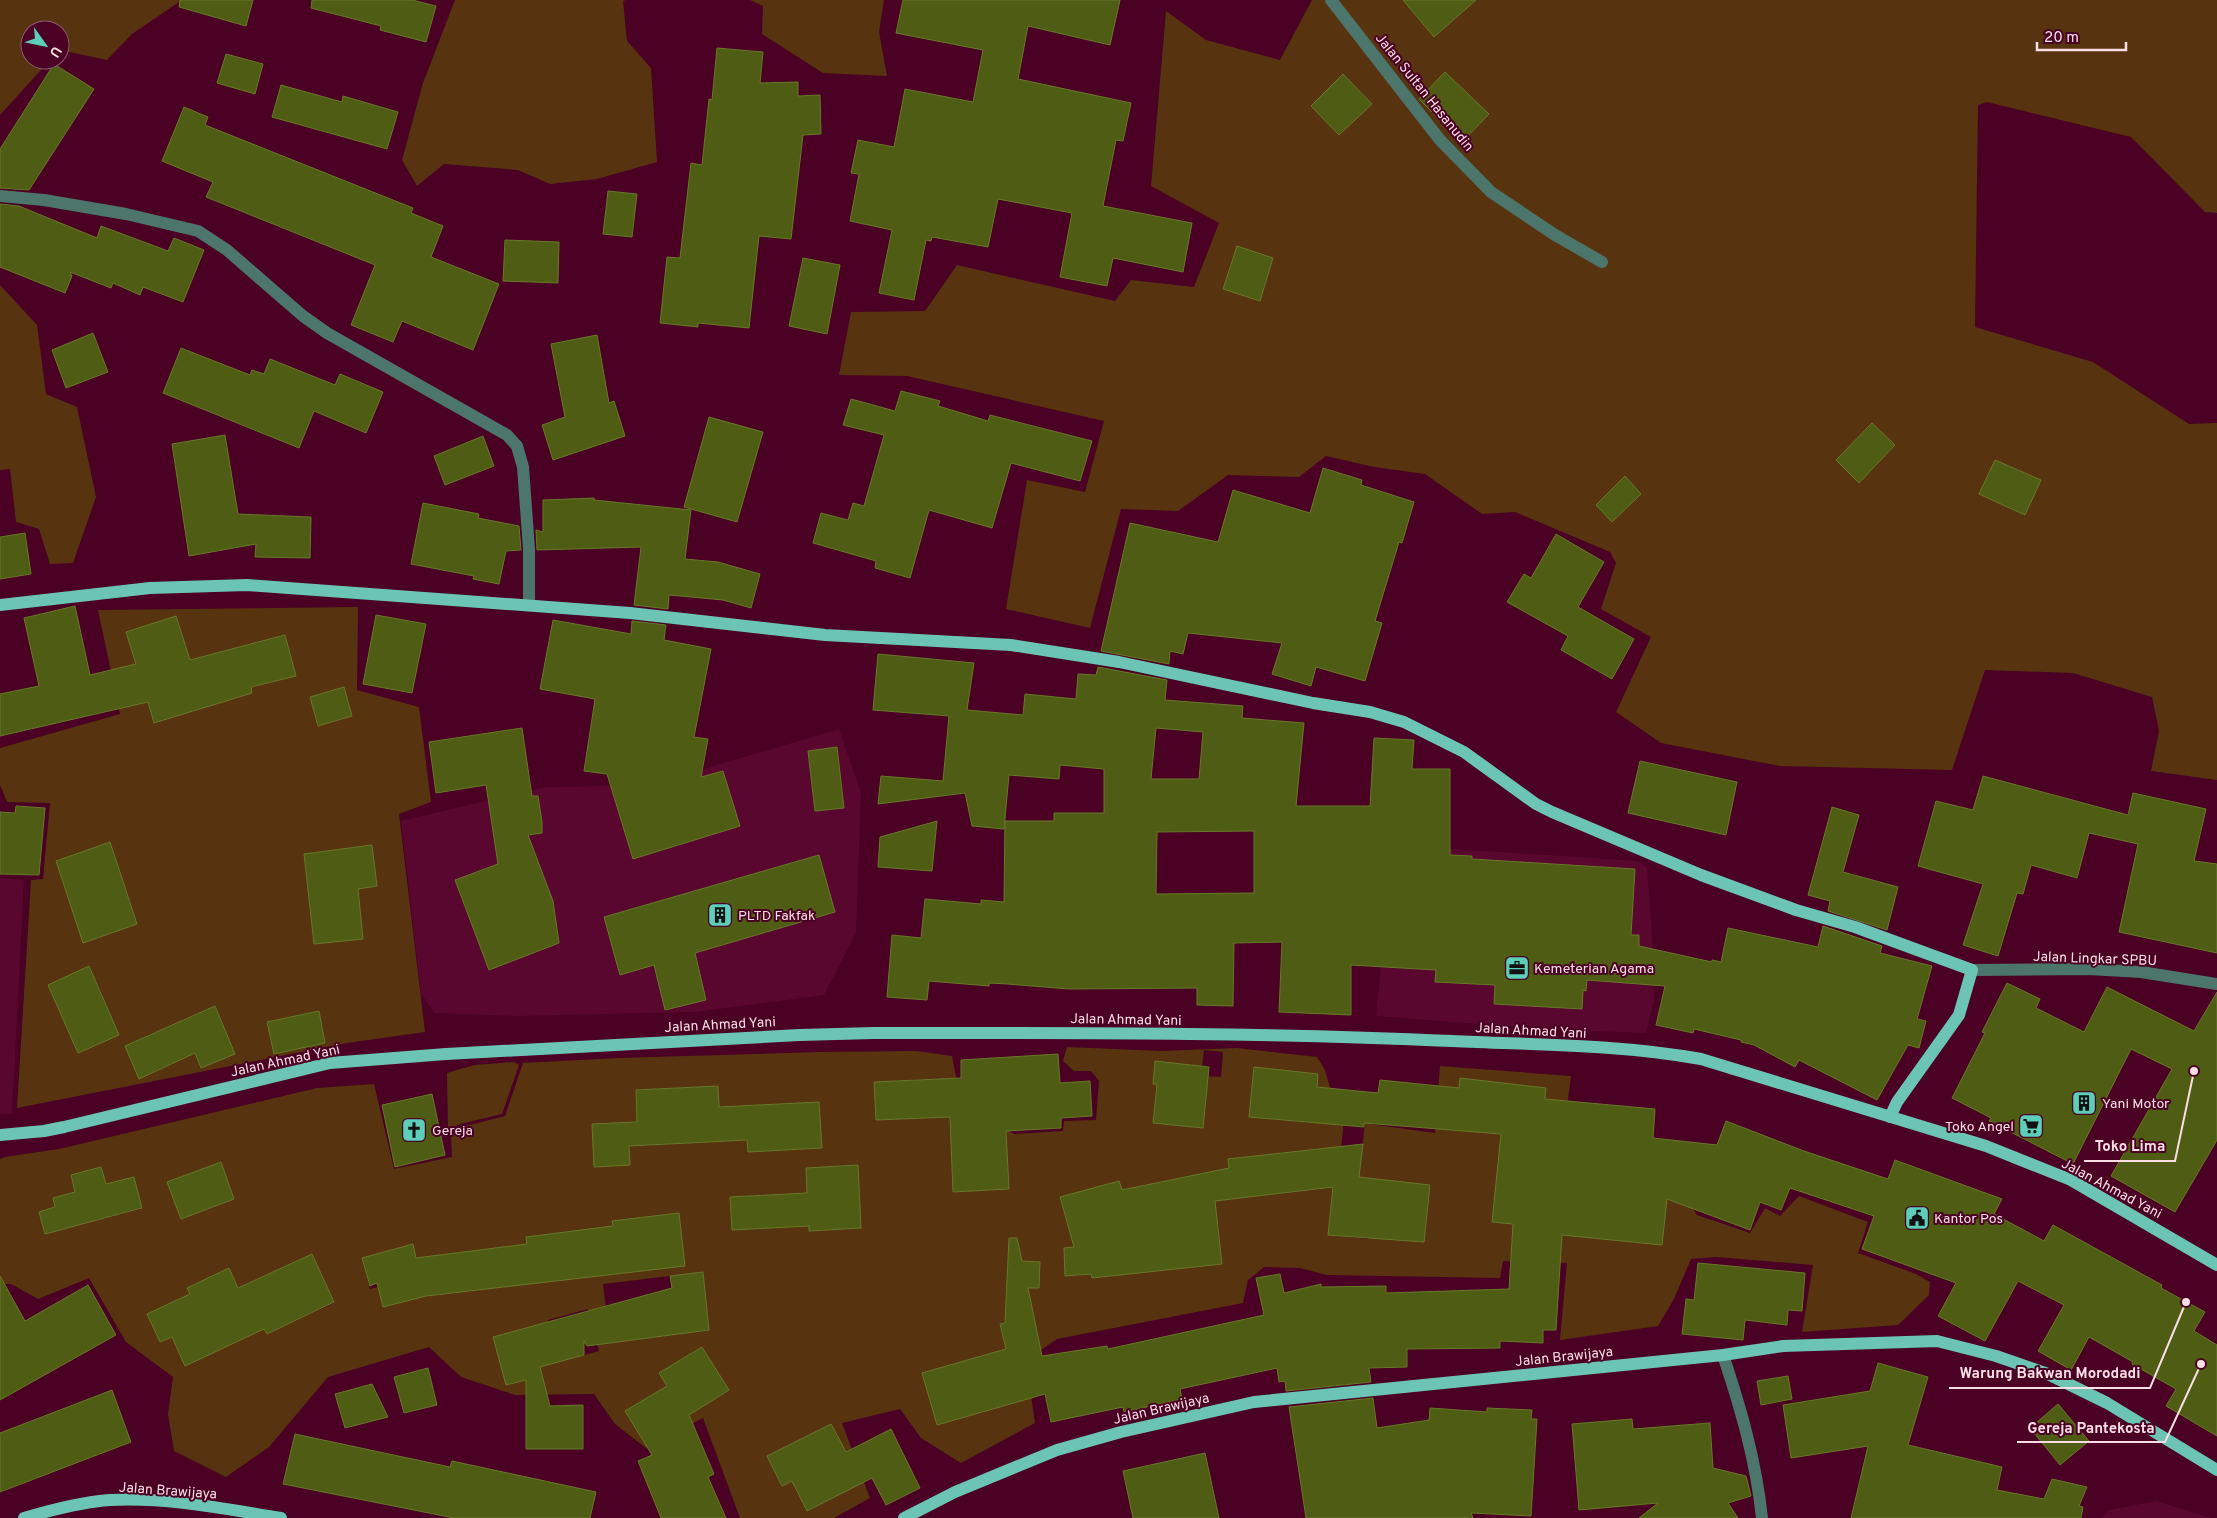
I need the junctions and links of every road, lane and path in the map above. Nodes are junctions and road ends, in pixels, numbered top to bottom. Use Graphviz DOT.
graph roads {
  1 [pos="1331,0"];
  2 [pos="0,196"];
  3 [pos="1602,262"];
  4 [pos="0,605"];
  5 [pos="529,606"];
  6 [pos="1972,970"];
  7 [pos="2217,984"];
  8 [pos="1890,1117"];
  9 [pos="0,1135"];
  10 [pos="2217,1265"];
  11 [pos="1722,1355"];
  12 [pos="2217,1470"];
  13 [pos="24,1518"];
  14 [pos="281,1518"];
  15 [pos="904,1518"];
  16 [pos="1762,1518"];
  1 -- 3 [label="street, Jalan Sultan Hasanudin"];
  2 -- 5 [label="street"];
  4 -- 5 [label="main road"];
  5 -- 6 [label="main road"];
  6 -- 7 [label="street, Jalan Lingkar SPBU"];
  6 -- 8 [label="main road"];
  8 -- 9 [label="main road, Jalan Ahmad Yani"];
  8 -- 10 [label="main road, Jalan Ahmad Yani"];
  11 -- 12 [label="main road, Jalan Brawijaya"];
  11 -- 15 [label="main road, Jalan Brawijaya"];
  11 -- 16 [label="street"];
  13 -- 14 [label="main road, Jalan Brawijaya"];
}
